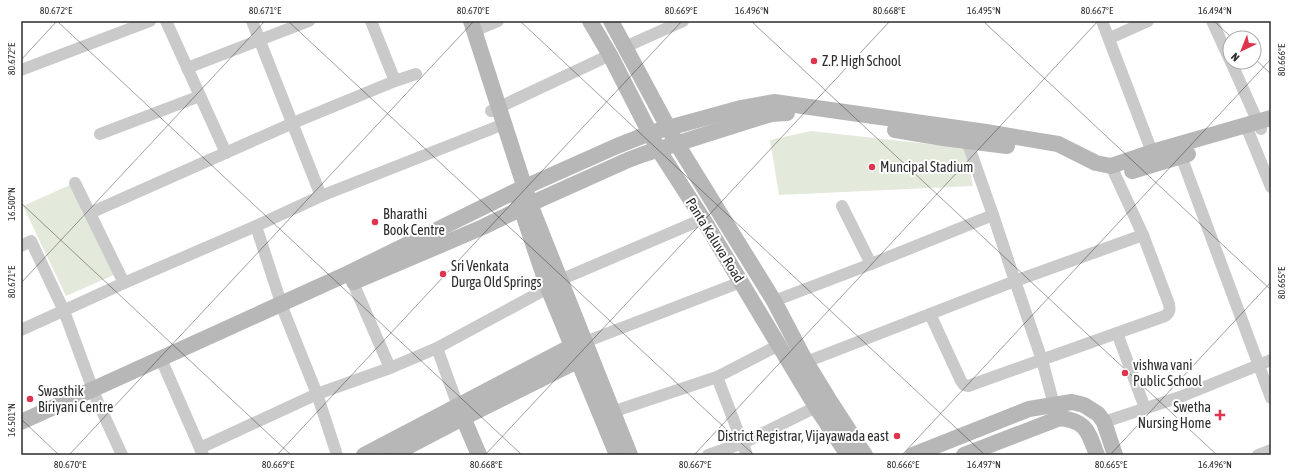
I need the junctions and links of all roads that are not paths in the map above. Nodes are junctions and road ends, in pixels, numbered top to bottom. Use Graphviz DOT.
graph roads {
  1 [pos="150,21"];
  2 [pos="166,21"];
  3 [pos="252,21"];
  4 [pos="309,21"];
  5 [pos="371,21"];
  6 [pos="498,21"];
  7 [pos="590,21"];
  8 [pos="611,21"];
  9 [pos="683,21"];
  10 [pos="1102,21"];
  11 [pos="1148,21"];
  12 [pos="1212,21"];
  13 [pos="469,24"];
  14 [pos="1110,38"];
  15 [pos="260,40"];
  16 [pos="1222,42"];
  17 [pos="625,47"];
  18 [pos="610,55"];
  19 [pos="187,68"];
  20 [pos="21,70"];
  21 [pos="1235,70"];
  22 [pos="416,74"];
  23 [pos="395,81"];
  24 [pos="200,96"];
  25 [pos="495,109"];
  26 [pos="293,123"];
  27 [pos="500,126"];
  28 [pos="1260,126"];
  29 [pos="669,127"];
  30 [pos="650,132"];
  31 [pos="100,134"];
  32 [pos="967,141"];
  33 [pos="677,144"];
  34 [pos="658,149"];
  35 [pos="1152,152"];
  36 [pos="226,153"];
  37 [pos="1181,156"];
  38 [pos="1114,171"];
  39 [pos="75,183"];
  40 [pos="1271,187"];
  41 [pos="520,189"];
  42 [pos="321,196"];
  43 [pos="525,206"];
  44 [pos="842,206"];
  45 [pos="90,213"];
  46 [pos="992,215"];
  47 [pos="703,220"];
  48 [pos="256,226"];
  49 [pos="1144,235"];
  50 [pos="21,246"];
  51 [pos="871,264"];
  52 [pos="351,278"];
  53 [pos="1015,281"];
  54 [pos="741,282"];
  55 [pos="124,283"];
  56 [pos="554,284"];
  57 [pos="774,301"];
  58 [pos="283,307"];
  59 [pos="64,310"];
  60 [pos="930,314"];
  61 [pos="21,330"];
  62 [pos="1117,333"];
  63 [pos="779,345"];
  64 [pos="437,348"];
  65 [pos="581,351"];
  66 [pos="1042,360"];
  67 [pos="1271,360"];
  68 [pos="806,362"];
  69 [pos="163,364"];
  70 [pos="1258,365"];
  71 [pos="390,368"];
  72 [pos="717,377"];
  73 [pos="95,393"];
  74 [pos="317,394"];
  75 [pos="1271,398"];
  76 [pos="816,406"];
  77 [pos="1145,408"];
  78 [pos="1057,411"];
  79 [pos="461,412"];
  80 [pos="612,412"];
  81 [pos="21,422"];
  82 [pos="1104,422"];
  83 [pos="21,434"];
  84 [pos="743,443"];
  85 [pos="1271,450"];
  86 [pos="202,452"];
  87 [pos="122,455"];
  88 [pos="338,455"];
  89 [pos="364,455"];
  90 [pos="392,455"];
  91 [pos="479,455"];
  92 [pos="617,455"];
  93 [pos="630,455"];
  94 [pos="708,455"];
  95 [pos="747,455"];
  96 [pos="848,455"];
  97 [pos="865,455"];
  98 [pos="913,455"];
  99 [pos="964,455"];
  100 [pos="1097,455"];
  101 [pos="1115,455"];
  102 [pos="1258,455"];
  1 -- 20 [label="street"];
  2 -- 19 [label="street"];
  3 -- 15 [label="street"];
  4 -- 15 [label="street"];
  5 -- 23 [label="street"];
  6 -- 13 [label="street"];
  7 -- 18 [label="street, Panta Kaluva Road"];
  8 -- 17 [label="street, Panta Kaluva Road"];
  9 -- 17 [label="street"];
  10 -- 14 [label="street"];
  11 -- 14 [label="street"];
  12 -- 16 [label="street"];
  13 -- 25 [label="street"];
  14 -- 35 [label="street"];
  15 -- 19 [label="street"];
  15 -- 26 [label="street"];
  17 -- 29 [label="street, Panta Kaluva Road"];
  18 -- 25 [label="street"];
  18 -- 30 [label="street, Panta Kaluva Road"];
  19 -- 24 [label="street"];
  21 -- 28 [label="street"];
  22 -- 23 [label="street"];
  23 -- 26 [label="street"];
  24 -- 31 [label="street"];
  24 -- 36 [label="street"];
  25 -- 27 [label="street"];
  26 -- 36 [label="street"];
  26 -- 42 [label="street"];
  27 -- 41 [label="street"];
  27 -- 42 [label="street"];
  28 -- 35 [label="street"];
  28 -- 37 [label="street"];
  28 -- 40 [label="street"];
  29 -- 30 [label="street"];
  29 -- 33 [label="street, Panta Kaluva Road"];
  29 -- 38 [label="street"];
  30 -- 34 [label="street, Panta Kaluva Road"];
  30 -- 41 [label="street"];
  32 -- 33 [label="street"];
  32 -- 38 [label="street"];
  32 -- 46 [label="street"];
  33 -- 34 [label="street"];
  33 -- 57 [label="street, Panta Kaluva Road"];
  34 -- 43 [label="street"];
  34 -- 47 [label="street, Panta Kaluva Road"];
  35 -- 38 [label="street"];
  36 -- 45 [label="street"];
  37 -- 38 [label="street"];
  37 -- 70 [label="street"];
  38 -- 49 [label="street"];
  39 -- 45 [label="street"];
  41 -- 43 [label="street"];
  41 -- 52 [label="street"];
  42 -- 48 [label="street"];
  43 -- 52 [label="street"];
  43 -- 56 [label="street"];
  44 -- 51 [label="street"];
  45 -- 55 [label="street"];
  46 -- 51 [label="street"];
  46 -- 53 [label="street"];
  47 -- 54 [label="street, Panta Kaluva Road"];
  47 -- 56 [label="street"];
  48 -- 55 [label="street"];
  48 -- 58 [label="street"];
  49 -- 53 [label="street"];
  49 -- 62 [label="street"];
  50 -- 59 [label="street"];
  51 -- 57 [label="street"];
  52 -- 58 [label="street"];
  52 -- 71 [label="street"];
  53 -- 60 [label="street"];
  53 -- 66 [label="street"];
  54 -- 63 [label="street, Panta Kaluva Road"];
  54 -- 65 [label="street"];
  55 -- 59 [label="street"];
  56 -- 64 [label="street"];
  56 -- 65 [label="street"];
  57 -- 68 [label="street, Panta Kaluva Road"];
  58 -- 69 [label="street"];
  58 -- 74 [label="street"];
  59 -- 61 [label="street"];
  59 -- 73 [label="street"];
  60 -- 66 [label="street"];
  60 -- 68 [label="street"];
  62 -- 66 [label="street"];
  62 -- 77 [label="street"];
  63 -- 72 [label="street"];
  63 -- 76 [label="street, Panta Kaluva Road"];
  64 -- 71 [label="street"];
  64 -- 79 [label="street"];
  65 -- 79 [label="street"];
  65 -- 80 [label="street"];
  65 -- 92 [label="street"];
  66 -- 78 [label="street"];
  67 -- 70 [label="street"];
  68 -- 97 [label="street, Panta Kaluva Road"];
  69 -- 73 [label="street"];
  69 -- 86 [label="street"];
  70 -- 75 [label="street"];
  70 -- 77 [label="street"];
  71 -- 74 [label="street"];
  72 -- 80 [label="street"];
  72 -- 84 [label="street"];
  73 -- 81 [label="street"];
  73 -- 83 [label="street"];
  73 -- 87 [label="street"];
  74 -- 86 [label="street"];
  74 -- 88 [label="street"];
  76 -- 84 [label="street"];
  76 -- 96 [label="street, Panta Kaluva Road"];
  77 -- 82 [label="street"];
  78 -- 82 [label="street"];
  78 -- 98 [label="street"];
  78 -- 99 [label="street"];
  78 -- 100 [label="street"];
  79 -- 89 [label="street"];
  79 -- 90 [label="street"];
  79 -- 91 [label="street"];
  80 -- 93 [label="street"];
  82 -- 101 [label="street"];
  84 -- 94 [label="street"];
  84 -- 95 [label="street"];
  85 -- 102 [label="street"];
}
